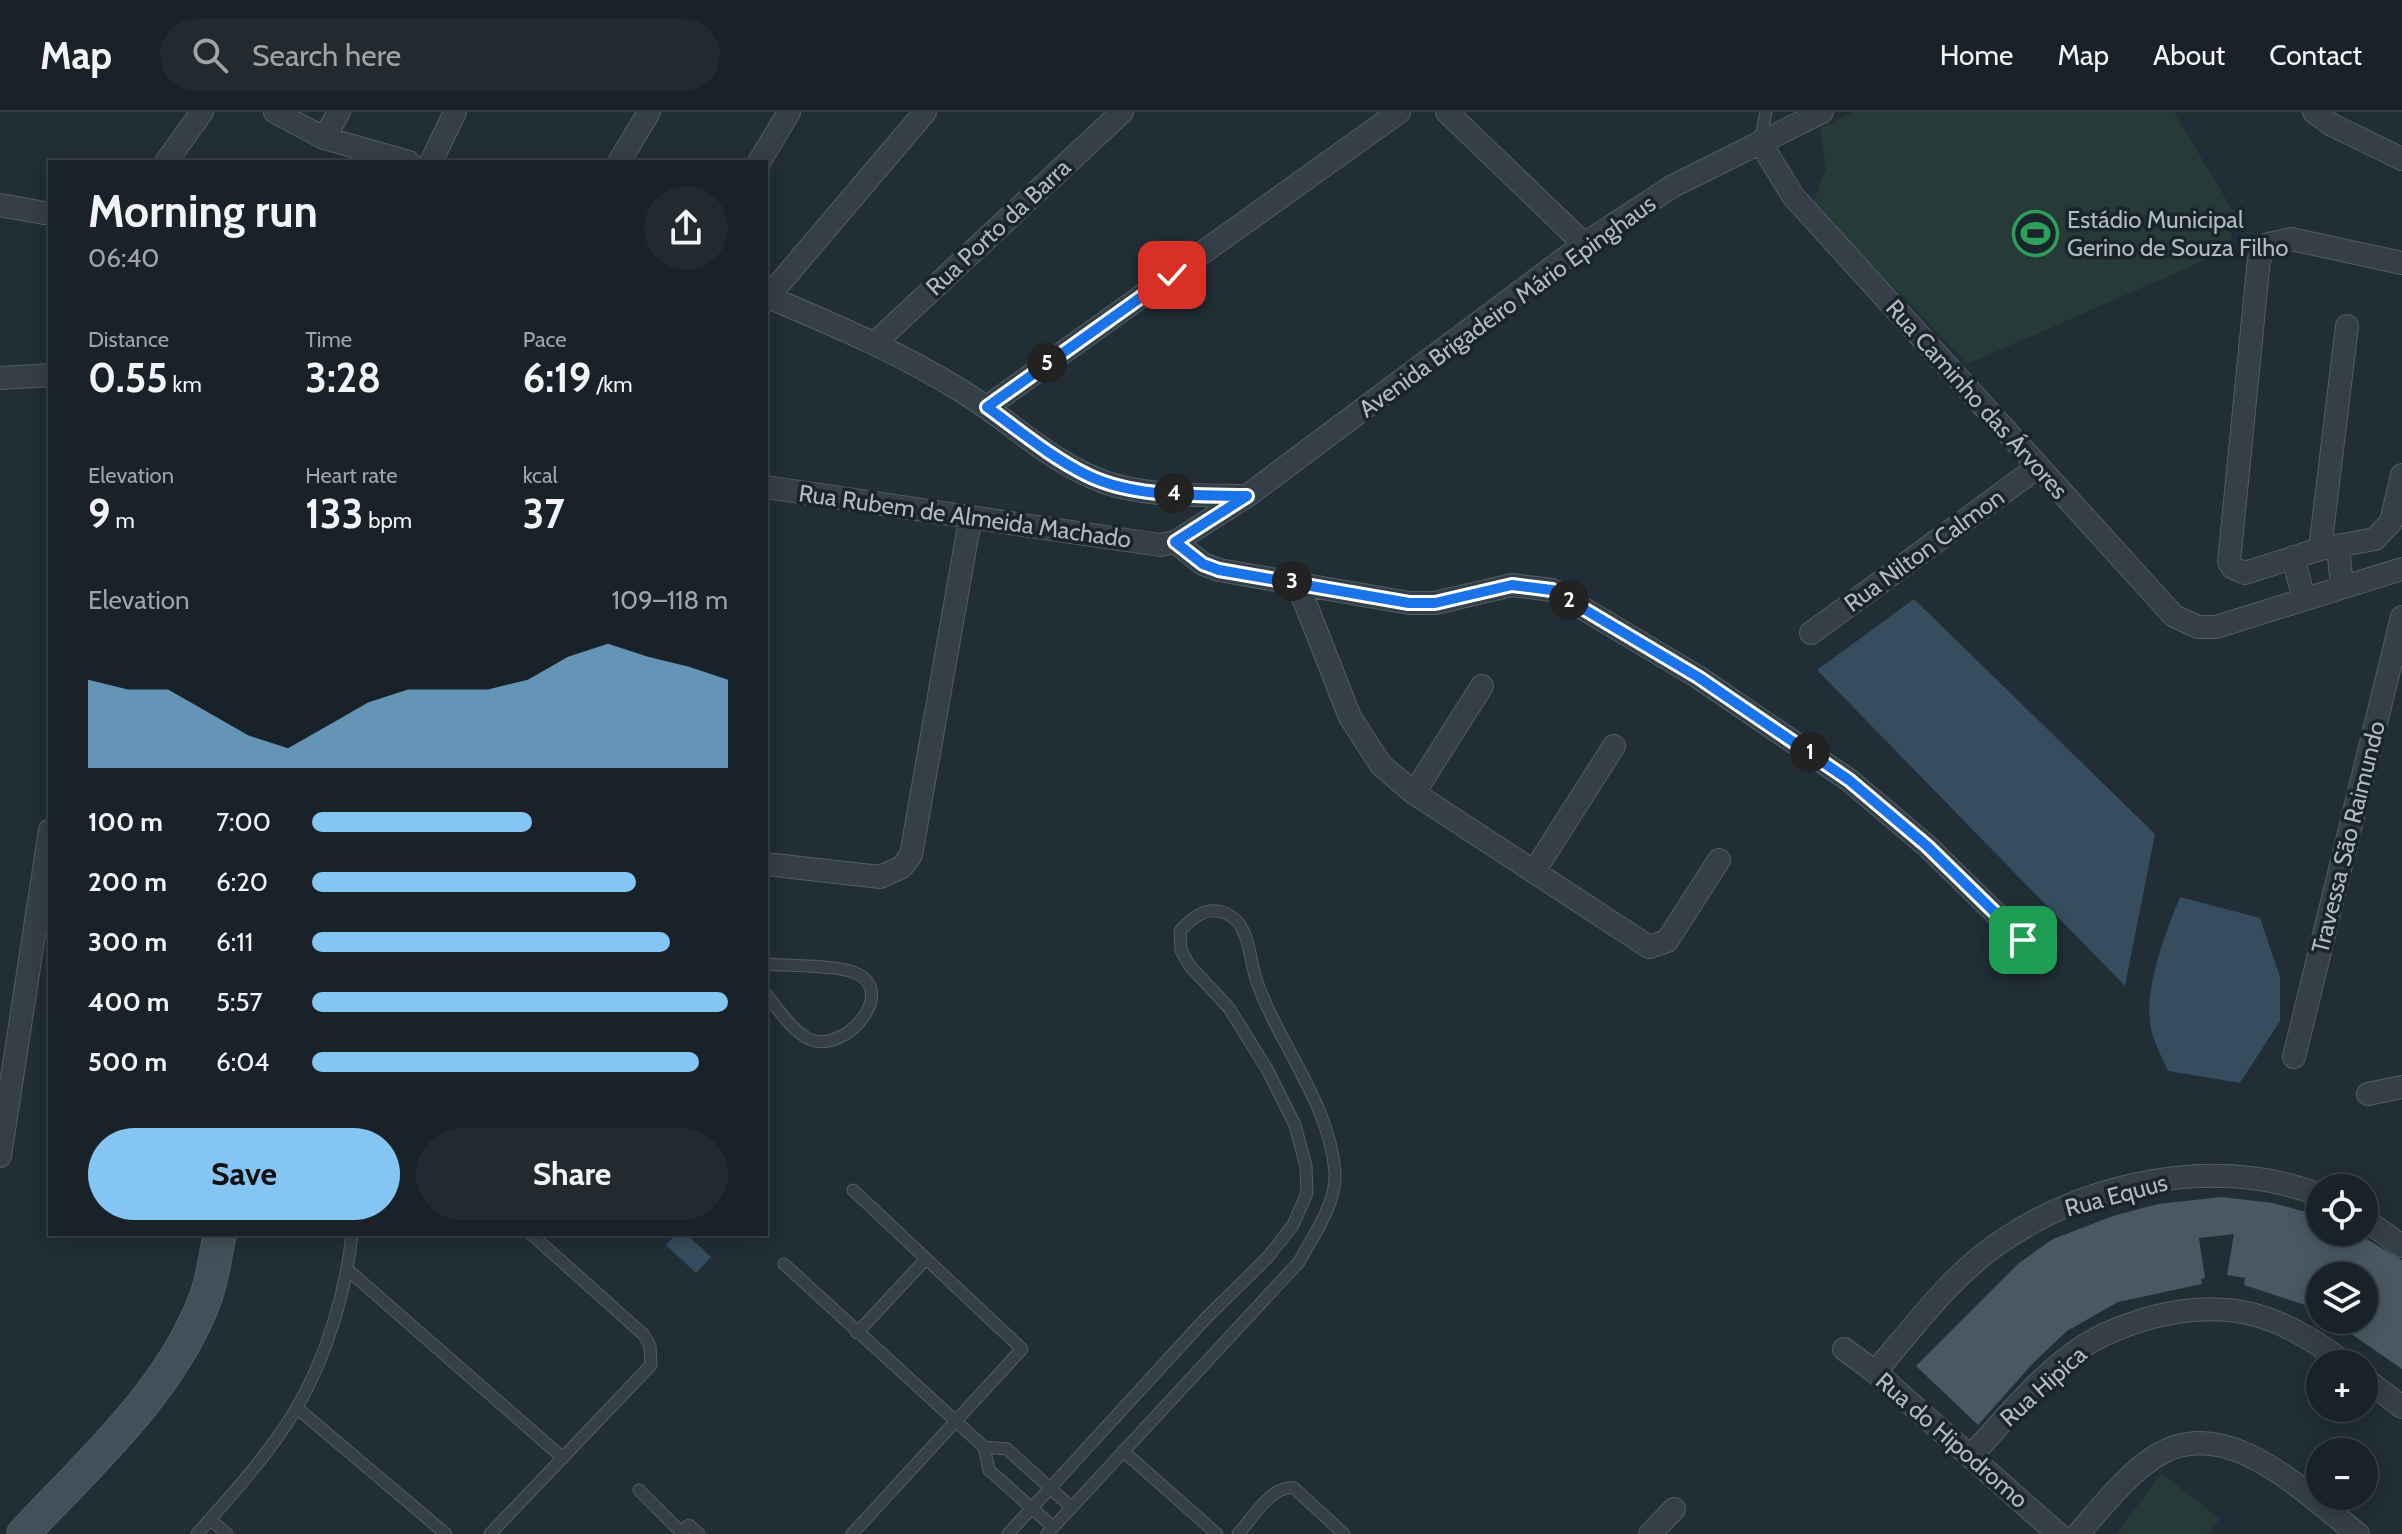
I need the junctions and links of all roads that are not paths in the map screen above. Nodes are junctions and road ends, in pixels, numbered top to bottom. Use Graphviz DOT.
graph roads {
  1 [pos="202,112"];
  2 [pos="275,112"];
  3 [pos="339,112"];
  4 [pos="455,112"];
  5 [pos="649,112"];
  6 [pos="789,112"];
  7 [pos="925,112"];
  8 [pos="1122,112"];
  9 [pos="1399,112"];
  10 [pos="1447,112"];
  11 [pos="1766,112"];
  12 [pos="1822,112"];
  13 [pos="2314,112"];
  14 [pos="324,138"];
  15 [pos="1760,142"];
  16 [pos="2402,159"];
  17 [pos="167,160"];
  18 [pos="402,160"];
  19 [pos="432,160"];
  20 [pos="620,160"];
  21 [pos="760,160"];
  22 [pos="0,205"];
  23 [pos="48,214"];
  24 [pos="1584,244"];
  25 [pos="2402,263"];
  26 [pos="768,296"];
  27 [pos="768,297"];
  28 [pos="2347,326"];
  29 [pos="875,343"];
  30 [pos="48,375"];
  31 [pos="0,378"];
  32 [pos="987,407"];
  33 [pos="2038,467"];
  34 [pos="2402,475"];
  35 [pos="768,487"];
  36 [pos="1247,496"];
  37 [pos="970,520"];
  38 [pos="1175,542"];
  39 [pos="2329,548"];
  40 [pos="2293,557"];
  41 [pos="2402,569"];
  42 [pos="1297,582"];
  43 [pos="2342,586"];
  44 [pos="2304,599"];
  45 [pos="2402,617"];
  46 [pos="1811,633"];
  47 [pos="1482,686"];
  48 [pos="1614,746"];
  49 [pos="1414,793"];
  50 [pos="48,843"];
  51 [pos="1719,860"];
  52 [pos="768,864"];
  53 [pos="1535,870"];
  54 [pos="2023,940"];
  55 [pos="768,964"];
  56 [pos="768,996"];
  57 [pos="2294,1057"];
  58 [pos="2402,1087"];
  59 [pos="2368,1094"];
  60 [pos="0,1156"];
  61 [pos="2306,1189"];
  62 [pos="853,1190"];
  63 [pos="2378,1229"];
  64 [pos="220,1236"];
  65 [pos="352,1236"];
  66 [pos="533,1236"];
  67 [pos="2402,1246"];
  68 [pos="926,1259"];
  69 [pos="784,1264"];
  70 [pos="348,1270"];
  71 [pos="857,1333"];
  72 [pos="1844,1349"];
  73 [pos="2328,1350"];
  74 [pos="1875,1372"];
  75 [pos="2378,1389"];
  76 [pos="2402,1407"];
  77 [pos="297,1408"];
  78 [pos="957,1423"];
  79 [pos="984,1447"];
  80 [pos="1123,1451"];
  81 [pos="1972,1455"];
  82 [pos="563,1458"];
  83 [pos="1050,1488"];
  84 [pos="639,1490"];
  85 [pos="1071,1507"];
  86 [pos="1032,1509"];
  87 [pos="1674,1509"];
  88 [pos="210,1519"];
  89 [pos="1050,1531"];
  90 [pos="23,1534"];
  91 [pos="197,1534"];
  92 [pos="227,1534"];
  93 [pos="446,1534"];
  94 [pos="490,1534"];
  95 [pos="699,1534"];
  96 [pos="852,1534"];
  97 [pos="1008,1534"];
  98 [pos="1217,1534"];
  99 [pos="1238,1534"];
  100 [pos="1344,1534"];
  101 [pos="1650,1534"];
  102 [pos="2058,1534"];
  103 [pos="2078,1534"];
  104 [pos="2358,1534"];
  1 -- 17 [label="street"];
  2 -- 14 [label="street"];
  3 -- 14 [label="street"];
  4 -- 19 [label="street"];
  5 -- 20 [label="street"];
  6 -- 21 [label="street"];
  7 -- 26 [label="street"];
  8 -- 29 [label="street, Rua Porto da Barra"];
  9 -- 32 [label="street"];
  10 -- 24 [label="street"];
  11 -- 15 [label="lane"];
  12 -- 15 [label="street, Avenida Brigadeiro Mário Epinghaus"];
  13 -- 16 [label="street"];
  14 -- 18 [label="street"];
  15 -- 24 [label="street, Avenida Brigadeiro Mário Epinghaus"];
  15 -- 33 [label="street, Rua Caminho das Árvores"];
  22 -- 23 [label="street"];
  24 -- 36 [label="street, Avenida Brigadeiro Mário Epinghaus"];
  25 -- 40 [label="street"];
  27 -- 29 [label="street"];
  28 -- 39 [label="street"];
  29 -- 32 [label="street"];
  30 -- 31 [label="street"];
  32 -- 36 [label="street"];
  33 -- 44 [label="street, Rua Caminho das Árvores"];
  33 -- 46 [label="street, Rua Nilton Calmon"];
  34 -- 39 [label="street"];
  35 -- 37 [label="street, Rua Rubem de Almeida Machado"];
  36 -- 38 [label="street"];
  37 -- 38 [label="street, Rua Rubem de Almeida Machado"];
  37 -- 52 [label="street"];
  38 -- 42 [label="street"];
  39 -- 40 [label="street"];
  39 -- 43 [label="street"];
  40 -- 44 [label="street"];
  41 -- 43 [label="street"];
  42 -- 49 [label="street"];
  42 -- 54 [label="street"];
  43 -- 44 [label="street"];
  45 -- 57 [label="street, Travessa São Raimundo"];
  47 -- 49 [label="street"];
  48 -- 53 [label="street"];
  49 -- 53 [label="street"];
  50 -- 60 [label="street"];
  51 -- 53 [label="street"];
  55 -- 56 [label="lane"];
  58 -- 59 [label="street"];
  61 -- 74 [label="street, Rua Equus"];
  62 -- 68 [label="lane"];
  63 -- 67 [label="street"];
  64 -- 90 [label="street"];
  65 -- 70 [label="lane"];
  66 -- 82 [label="lane"];
  68 -- 71 [label="lane"];
  68 -- 78 [label="lane"];
  69 -- 71 [label="lane"];
  70 -- 77 [label="lane"];
  70 -- 82 [label="lane"];
  71 -- 78 [label="lane"];
  72 -- 74 [label="street, Rua do Hipodromo"];
  73 -- 81 [label="street, Rua Hipica"];
  74 -- 81 [label="street, Rua do Hipodromo"];
  75 -- 76 [label="street"];
  77 -- 88 [label="lane"];
  77 -- 93 [label="lane"];
  78 -- 79 [label="lane"];
  78 -- 96 [label="lane"];
  79 -- 83 [label="lane"];
  79 -- 86 [label="lane"];
  80 -- 83 [label="lane"];
  80 -- 85 [label="lane"];
  80 -- 98 [label="lane"];
  81 -- 102 [label="street, Rua do Hipodromo"];
  82 -- 94 [label="lane"];
  83 -- 85 [label="lane"];
  83 -- 86 [label="lane"];
  84 -- 95 [label="lane"];
  85 -- 89 [label="lane"];
  86 -- 89 [label="lane"];
  86 -- 97 [label="lane"];
  87 -- 101 [label="street"];
  88 -- 91 [label="lane"];
  88 -- 92 [label="lane"];
  99 -- 100 [label="lane"];
  103 -- 104 [label="street"];
}
